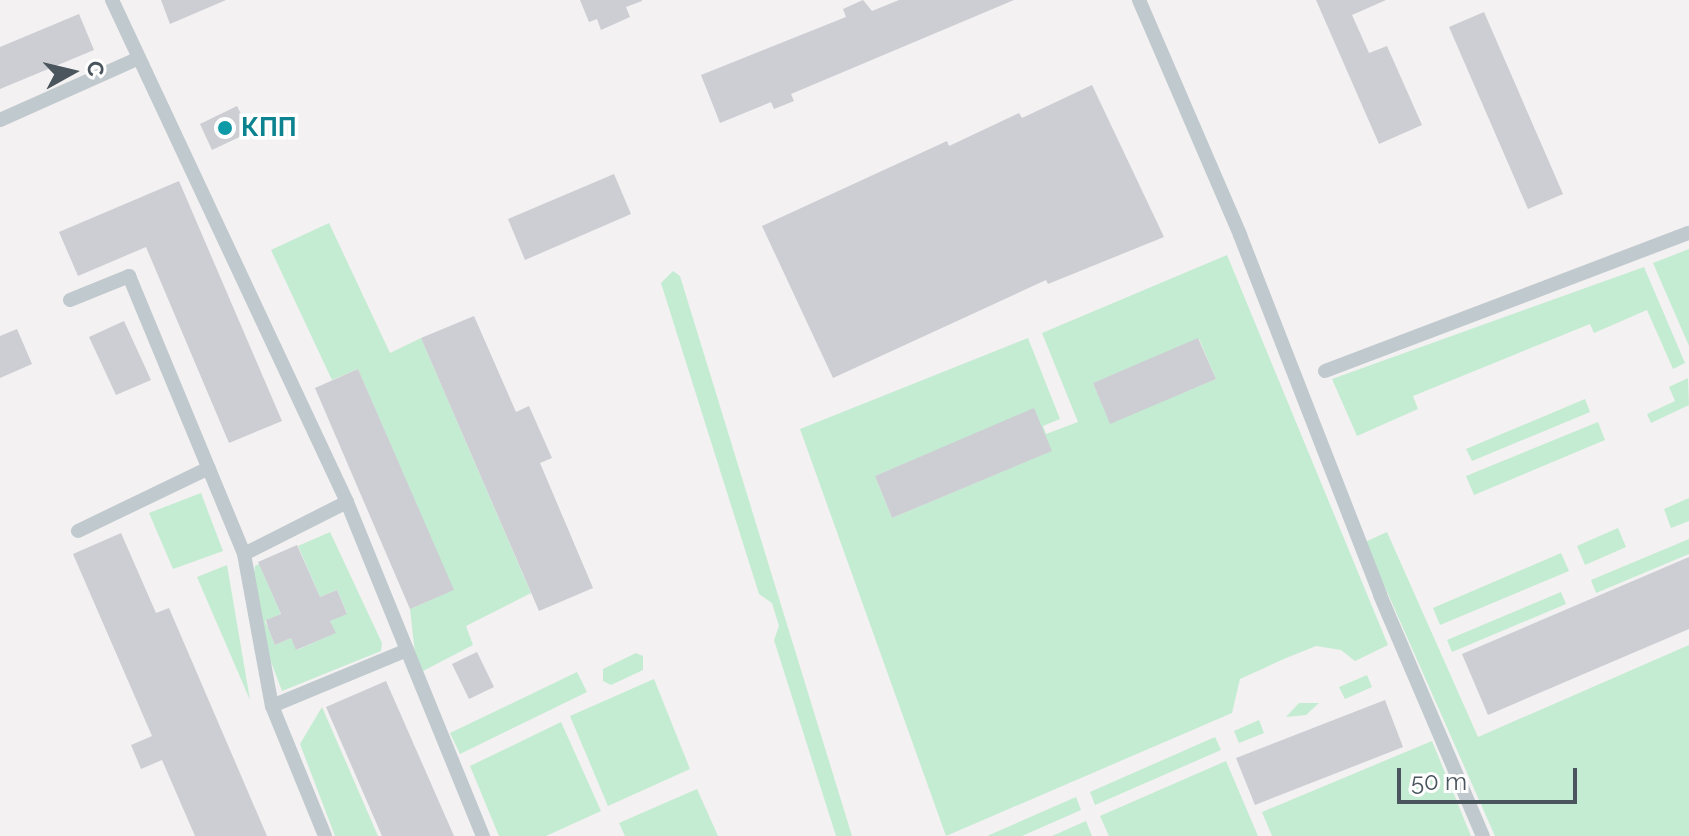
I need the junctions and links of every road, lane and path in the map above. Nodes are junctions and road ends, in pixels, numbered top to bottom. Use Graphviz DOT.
graph roads {
  1 [pos="112,0"];
  2 [pos="1139,0"];
  3 [pos="139,58"];
  4 [pos="0,120"];
  5 [pos="1689,233"];
  6 [pos="70,300"];
  7 [pos="1325,371"];
  8 [pos="209,468"];
  9 [pos="347,502"];
  10 [pos="78,531"];
  11 [pos="244,554"];
  12 [pos="407,650"];
  13 [pos="272,706"];
  14 [pos="325,836"];
  15 [pos="483,836"];
  16 [pos="1483,836"];
  1 -- 3 [label="lane"];
  2 -- 16 [label="lane"];
  3 -- 4 [label="lane"];
  3 -- 9 [label="lane"];
  5 -- 7 [label="lane"];
  6 -- 8 [label="lane"];
  8 -- 10 [label="lane"];
  8 -- 11 [label="lane"];
  9 -- 11 [label="lane"];
  9 -- 12 [label="lane"];
  11 -- 13 [label="lane"];
  12 -- 13 [label="lane"];
  12 -- 15 [label="lane"];
  13 -- 14 [label="lane"];
}
